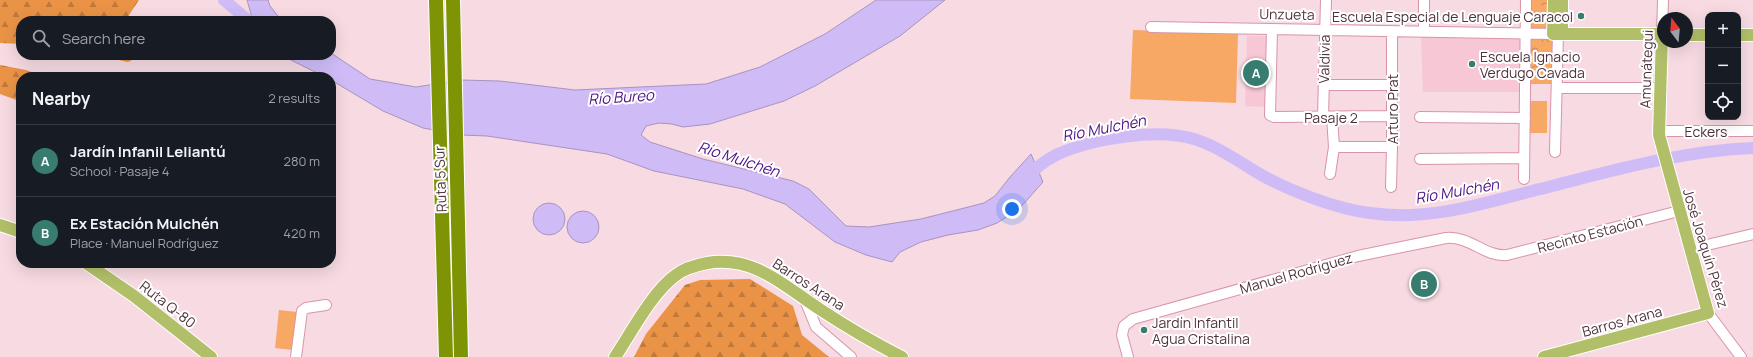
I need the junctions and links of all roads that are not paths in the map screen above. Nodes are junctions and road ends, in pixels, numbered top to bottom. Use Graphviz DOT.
graph roads {
  1 [pos="436,0"];
  2 [pos="1326,0"];
  3 [pos="1424,0"];
  4 [pos="1526,0"];
  5 [pos="1554,0"];
  6 [pos="1562,0"];
  7 [pos="1663,0"];
  8 [pos="453,5"];
  9 [pos="1663,12"];
  10 [pos="1151,27"];
  11 [pos="1272,28"];
  12 [pos="1325,29"];
  13 [pos="1392,31"];
  14 [pos="1424,31"];
  15 [pos="1525,33"];
  16 [pos="1558,34"];
  17 [pos="1657,34"];
  18 [pos="1693,35"];
  19 [pos="1705,35"];
  20 [pos="1741,35"];
  21 [pos="1753,35"];
  22 [pos="1662,48"];
  23 [pos="1392,85"];
  24 [pos="1324,86"];
  25 [pos="1557,88"];
  26 [pos="1661,88"];
  27 [pos="1392,116"];
  28 [pos="1328,117"];
  29 [pos="1420,117"];
  30 [pos="1525,118"];
  31 [pos="1753,131"];
  32 [pos="1660,136"];
  33 [pos="1334,147"];
  34 [pos="1392,147"];
  35 [pos="1555,152"];
  36 [pos="1524,158"];
  37 [pos="1420,159"];
  38 [pos="1330,174"];
  39 [pos="1524,179"];
  40 [pos="1391,187"];
  41 [pos="1679,210"];
  42 [pos="0,225"];
  43 [pos="16,230"];
  44 [pos="1753,234"];
  45 [pos="1690,249"];
  46 [pos="1501,256"];
  47 [pos="93,268"];
  48 [pos="805,300"];
  49 [pos="326,305"];
  50 [pos="1708,313"];
  51 [pos="211,357"];
  52 [pos="296,357"];
  53 [pos="446,357"];
  54 [pos="461,357"];
  55 [pos="615,357"];
  56 [pos="851,357"];
  57 [pos="902,357"];
  58 [pos="1128,357"];
  59 [pos="1544,357"];
  60 [pos="1741,357"];
  1 -- 53 [label="highway, Ruta 5 Sur"];
  2 -- 12 [label="street, Valdivia"];
  3 -- 14 [label="street"];
  4 -- 15 [label="street"];
  5 -- 16 [label="main road"];
  6 -- 16 [label="main road"];
  7 -- 9 [label="street, Amunátegui"];
  8 -- 54 [label="highway, Ruta 5 Sur"];
  10 -- 11 [label="street, Unzueta"];
  11 -- 12 [label="street, Unzueta"];
  11 -- 28 [label="street, Pasaje 2"];
  12 -- 13 [label="street, Unzueta"];
  12 -- 24 [label="street, Valdivia"];
  13 -- 14 [label="street, Unzueta"];
  13 -- 23 [label="street, Arturo Prat"];
  14 -- 15 [label="street, Unzueta"];
  15 -- 16 [label="street, Unzueta"];
  15 -- 30 [label="street"];
  16 -- 17 [label="main road, Unzueta"];
  16 -- 25 [label="street"];
  18 -- 19 [label="main road"];
  20 -- 21 [label="main road"];
  22 -- 26 [label="main road, Amunátegui"];
  23 -- 24 [label="street"];
  23 -- 27 [label="street, Arturo Prat"];
  24 -- 28 [label="street, Valdivia"];
  25 -- 26 [label="street"];
  25 -- 35 [label="street"];
  26 -- 32 [label="main road, Amunátegui"];
  27 -- 28 [label="street, Pasaje 2"];
  27 -- 34 [label="street, Arturo Prat"];
  28 -- 33 [label="street, Valdivia"];
  29 -- 30 [label="street"];
  30 -- 36 [label="street"];
  31 -- 32 [label="street, Eckers"];
  32 -- 41 [label="main road, José Joaquín Pérez"];
  33 -- 34 [label="street"];
  33 -- 38 [label="street, Valdivia"];
  34 -- 40 [label="street, Arturo Prat"];
  36 -- 37 [label="street"];
  36 -- 39 [label="street"];
  41 -- 45 [label="main road, José Joaquín Pérez"];
  41 -- 46 [label="street, Recinto Estación"];
  42 -- 43 [label="main road"];
  44 -- 45 [label="street"];
  45 -- 50 [label="main road, José Joaquín Pérez"];
  46 -- 58 [label="street, Manuel Rodríguez"];
  47 -- 51 [label="main road, Ruta Q-80"];
  48 -- 55 [label="main road, Barros Arana"];
  48 -- 56 [label="street"];
  48 -- 57 [label="main road, Barros Arana"];
  49 -- 52 [label="street"];
  50 -- 59 [label="main road, Barros Arana"];
  50 -- 60 [label="street, José Joaquín Pérez"];
}
